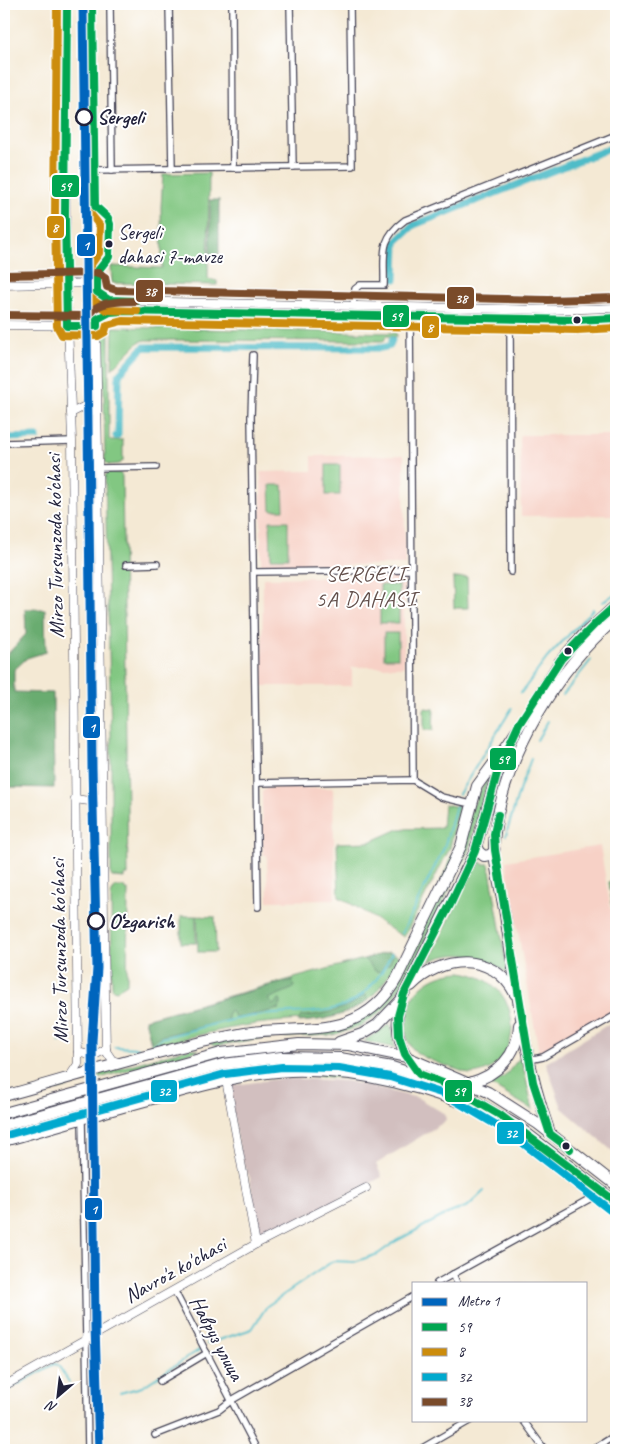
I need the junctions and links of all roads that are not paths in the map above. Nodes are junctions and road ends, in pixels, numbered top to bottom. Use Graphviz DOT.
graph roads {
  1 [pos="66,4"];
  2 [pos="92,4"];
  3 [pos="110,4"];
  4 [pos="169,4"];
  5 [pos="232,4"];
  6 [pos="290,4"];
  7 [pos="350,4"];
  8 [pos="616,135"];
  9 [pos="293,167"];
  10 [pos="233,168"];
  11 [pos="172,169"];
  12 [pos="95,170"];
  13 [pos="112,170"];
  14 [pos="66,283"];
  15 [pos="97,283"];
  16 [pos="4,285"];
  17 [pos="97,292"];
  18 [pos="353,305"];
  19 [pos="410,307"];
  20 [pos="616,308"];
  21 [pos="410,316"];
  22 [pos="510,318"];
  23 [pos="616,318"];
  24 [pos="97,322"];
  25 [pos="4,325"];
  26 [pos="67,326"];
  27 [pos="253,355"];
  28 [pos="97,412"];
  29 [pos="71,413"];
  30 [pos="72,441"];
  31 [pos="4,443"];
  32 [pos="156,467"];
  33 [pos="97,468"];
  34 [pos="157,564"];
  35 [pos="126,565"];
  36 [pos="410,570"];
  37 [pos="254,572"];
  38 [pos="511,572"];
  39 [pos="616,605"];
  40 [pos="616,619"];
  41 [pos="510,741"];
  42 [pos="413,780"];
  43 [pos="257,783"];
  44 [pos="102,797"];
  45 [pos="75,798"];
  46 [pos="471,804"];
  47 [pos="476,846"];
  48 [pos="495,850"];
  49 [pos="258,907"];
  50 [pos="404,994"];
  51 [pos="519,1005"];
  52 [pos="616,1015"];
  53 [pos="326,1043"];
  54 [pos="191,1044"];
  55 [pos="106,1049"];
  56 [pos="78,1052"];
  57 [pos="221,1053"];
  58 [pos="407,1057"];
  59 [pos="529,1060"];
  60 [pos="123,1063"];
  61 [pos="419,1074"];
  62 [pos="62,1080"];
  63 [pos="226,1080"];
  64 [pos="470,1083"];
  65 [pos="448,1085"];
  66 [pos="4,1096"];
  67 [pos="4,1113"];
  68 [pos="82,1119"];
  69 [pos="4,1126"];
  70 [pos="550,1134"];
  71 [pos="27,1135"];
  72 [pos="531,1136"];
  73 [pos="4,1141"];
  74 [pos="616,1185"];
  75 [pos="366,1188"];
  76 [pos="602,1192"];
  77 [pos="616,1202"];
  78 [pos="256,1244"];
  79 [pos="453,1274"];
  80 [pos="439,1282"];
  81 [pos="457,1282"];
  82 [pos="174,1290"];
  83 [pos="412,1297"];
  84 [pos="86,1340"];
  85 [pos="207,1353"];
  86 [pos="160,1381"];
  87 [pos="4,1386"];
  88 [pos="232,1400"];
  89 [pos="467,1422"];
  90 [pos="524,1422"];
  91 [pos="155,1435"];
  92 [pos="616,1436"];
  93 [pos="88,1450"];
  94 [pos="257,1450"];
  95 [pos="418,1450"];
  96 [pos="545,1450"];
  97 [pos="593,1450"];
  1 -- 14 [label="main road, Mirzo Tursunzoda ko'chasi"];
  2 -- 12 [label="main road, Mirzo Tursunzoda ko'chasi"];
  3 -- 13 [label="street"];
  4 -- 11 [label="street"];
  5 -- 10 [label="street"];
  6 -- 9 [label="street"];
  7 -- 9 [label="street"];
  8 -- 18 [label="street"];
  9 -- 10 [label="street"];
  10 -- 11 [label="street"];
  11 -- 13 [label="street"];
  12 -- 13 [label="street"];
  12 -- 15 [label="main road, Mirzo Tursunzoda ko'chasi"];
  14 -- 15 [label="main road"];
  14 -- 16 [label="main road"];
  14 -- 26 [label="main road, Mirzo Tursunzoda ko'chasi"];
  15 -- 17 [label="main road, Mirzo Tursunzoda ko'chasi"];
  17 -- 18 [label="main road"];
  17 -- 24 [label="main road, Mirzo Tursunzoda ko'chasi"];
  18 -- 19 [label="main road"];
  19 -- 20 [label="main road"];
  19 -- 21 [label="street"];
  21 -- 22 [label="main road"];
  21 -- 24 [label="main road"];
  21 -- 36 [label="street"];
  22 -- 23 [label="main road"];
  22 -- 38 [label="street"];
  24 -- 26 [label="main road"];
  24 -- 28 [label="main road, Mirzo Tursunzoda ko'chasi"];
  25 -- 26 [label="main road"];
  26 -- 29 [label="main road, Mirzo Tursunzoda ko'chasi"];
  27 -- 37 [label="street"];
  28 -- 29 [label="main road"];
  28 -- 33 [label="main road, Mirzo Tursunzoda ko'chasi"];
  29 -- 30 [label="main road, Mirzo Tursunzoda ko'chasi"];
  30 -- 31 [label="street"];
  30 -- 45 [label="main road, Mirzo Tursunzoda ko'chasi"];
  32 -- 33 [label="street"];
  33 -- 44 [label="main road, Mirzo Tursunzoda ko'chasi"];
  34 -- 35 [label="street"];
  36 -- 37 [label="street"];
  36 -- 42 [label="street"];
  37 -- 43 [label="street"];
  39 -- 41 [label="highway"];
  40 -- 48 [label="highway"];
  41 -- 46 [label="highway"];
  41 -- 47 [label="highway"];
  42 -- 43 [label="street"];
  42 -- 46 [label="street"];
  43 -- 49 [label="street"];
  44 -- 45 [label="main road"];
  44 -- 55 [label="main road, Mirzo Tursunzoda ko'chasi"];
  45 -- 56 [label="main road, Mirzo Tursunzoda ko'chasi"];
  46 -- 54 [label="highway"];
  47 -- 48 [label="highway"];
  47 -- 50 [label="highway"];
  48 -- 51 [label="highway"];
  50 -- 51 [label="highway"];
  50 -- 53 [label="highway"];
  50 -- 58 [label="highway"];
  51 -- 59 [label="highway"];
  51 -- 64 [label="highway"];
  52 -- 59 [label="street"];
  53 -- 57 [label="highway"];
  53 -- 58 [label="highway"];
  54 -- 57 [label="highway"];
  54 -- 60 [label="highway"];
  55 -- 56 [label="main road"];
  55 -- 60 [label="main road"];
  56 -- 62 [label="main road, Mirzo Tursunzoda ko'chasi"];
  57 -- 67 [label="highway"];
  58 -- 61 [label="highway"];
  58 -- 64 [label="highway"];
  59 -- 70 [label="highway"];
  60 -- 62 [label="highway"];
  61 -- 65 [label="highway"];
  61 -- 69 [label="highway"];
  62 -- 66 [label="highway"];
  63 -- 68 [label="highway"];
  63 -- 72 [label="highway"];
  63 -- 78 [label="main road"];
  64 -- 65 [label="highway"];
  64 -- 70 [label="highway"];
  65 -- 72 [label="highway"];
  68 -- 71 [label="highway"];
  68 -- 84 [label="street"];
  69 -- 71 [label="highway"];
  70 -- 74 [label="highway"];
  71 -- 73 [label="highway"];
  72 -- 76 [label="highway"];
  75 -- 78 [label="main road, Navro'z ko'chasi"];
  76 -- 77 [label="highway"];
  76 -- 79 [label="street"];
  78 -- 82 [label="main road, Navro'z ko'chasi"];
  79 -- 80 [label="street"];
  79 -- 81 [label="street"];
  82 -- 84 [label="main road, Navro'z ko'chasi"];
  82 -- 85 [label="street, Навруз улица"];
  83 -- 88 [label="street"];
  84 -- 87 [label="main road, Navro'z ko'chasi"];
  84 -- 93 [label="street"];
  85 -- 86 [label="street"];
  85 -- 88 [label="street, Навруз улица"];
  88 -- 91 [label="street, Навруз улица"];
  88 -- 94 [label="street, Навруз улица"];
  89 -- 95 [label="street"];
  90 -- 96 [label="street"];
  92 -- 97 [label="street"];
}
